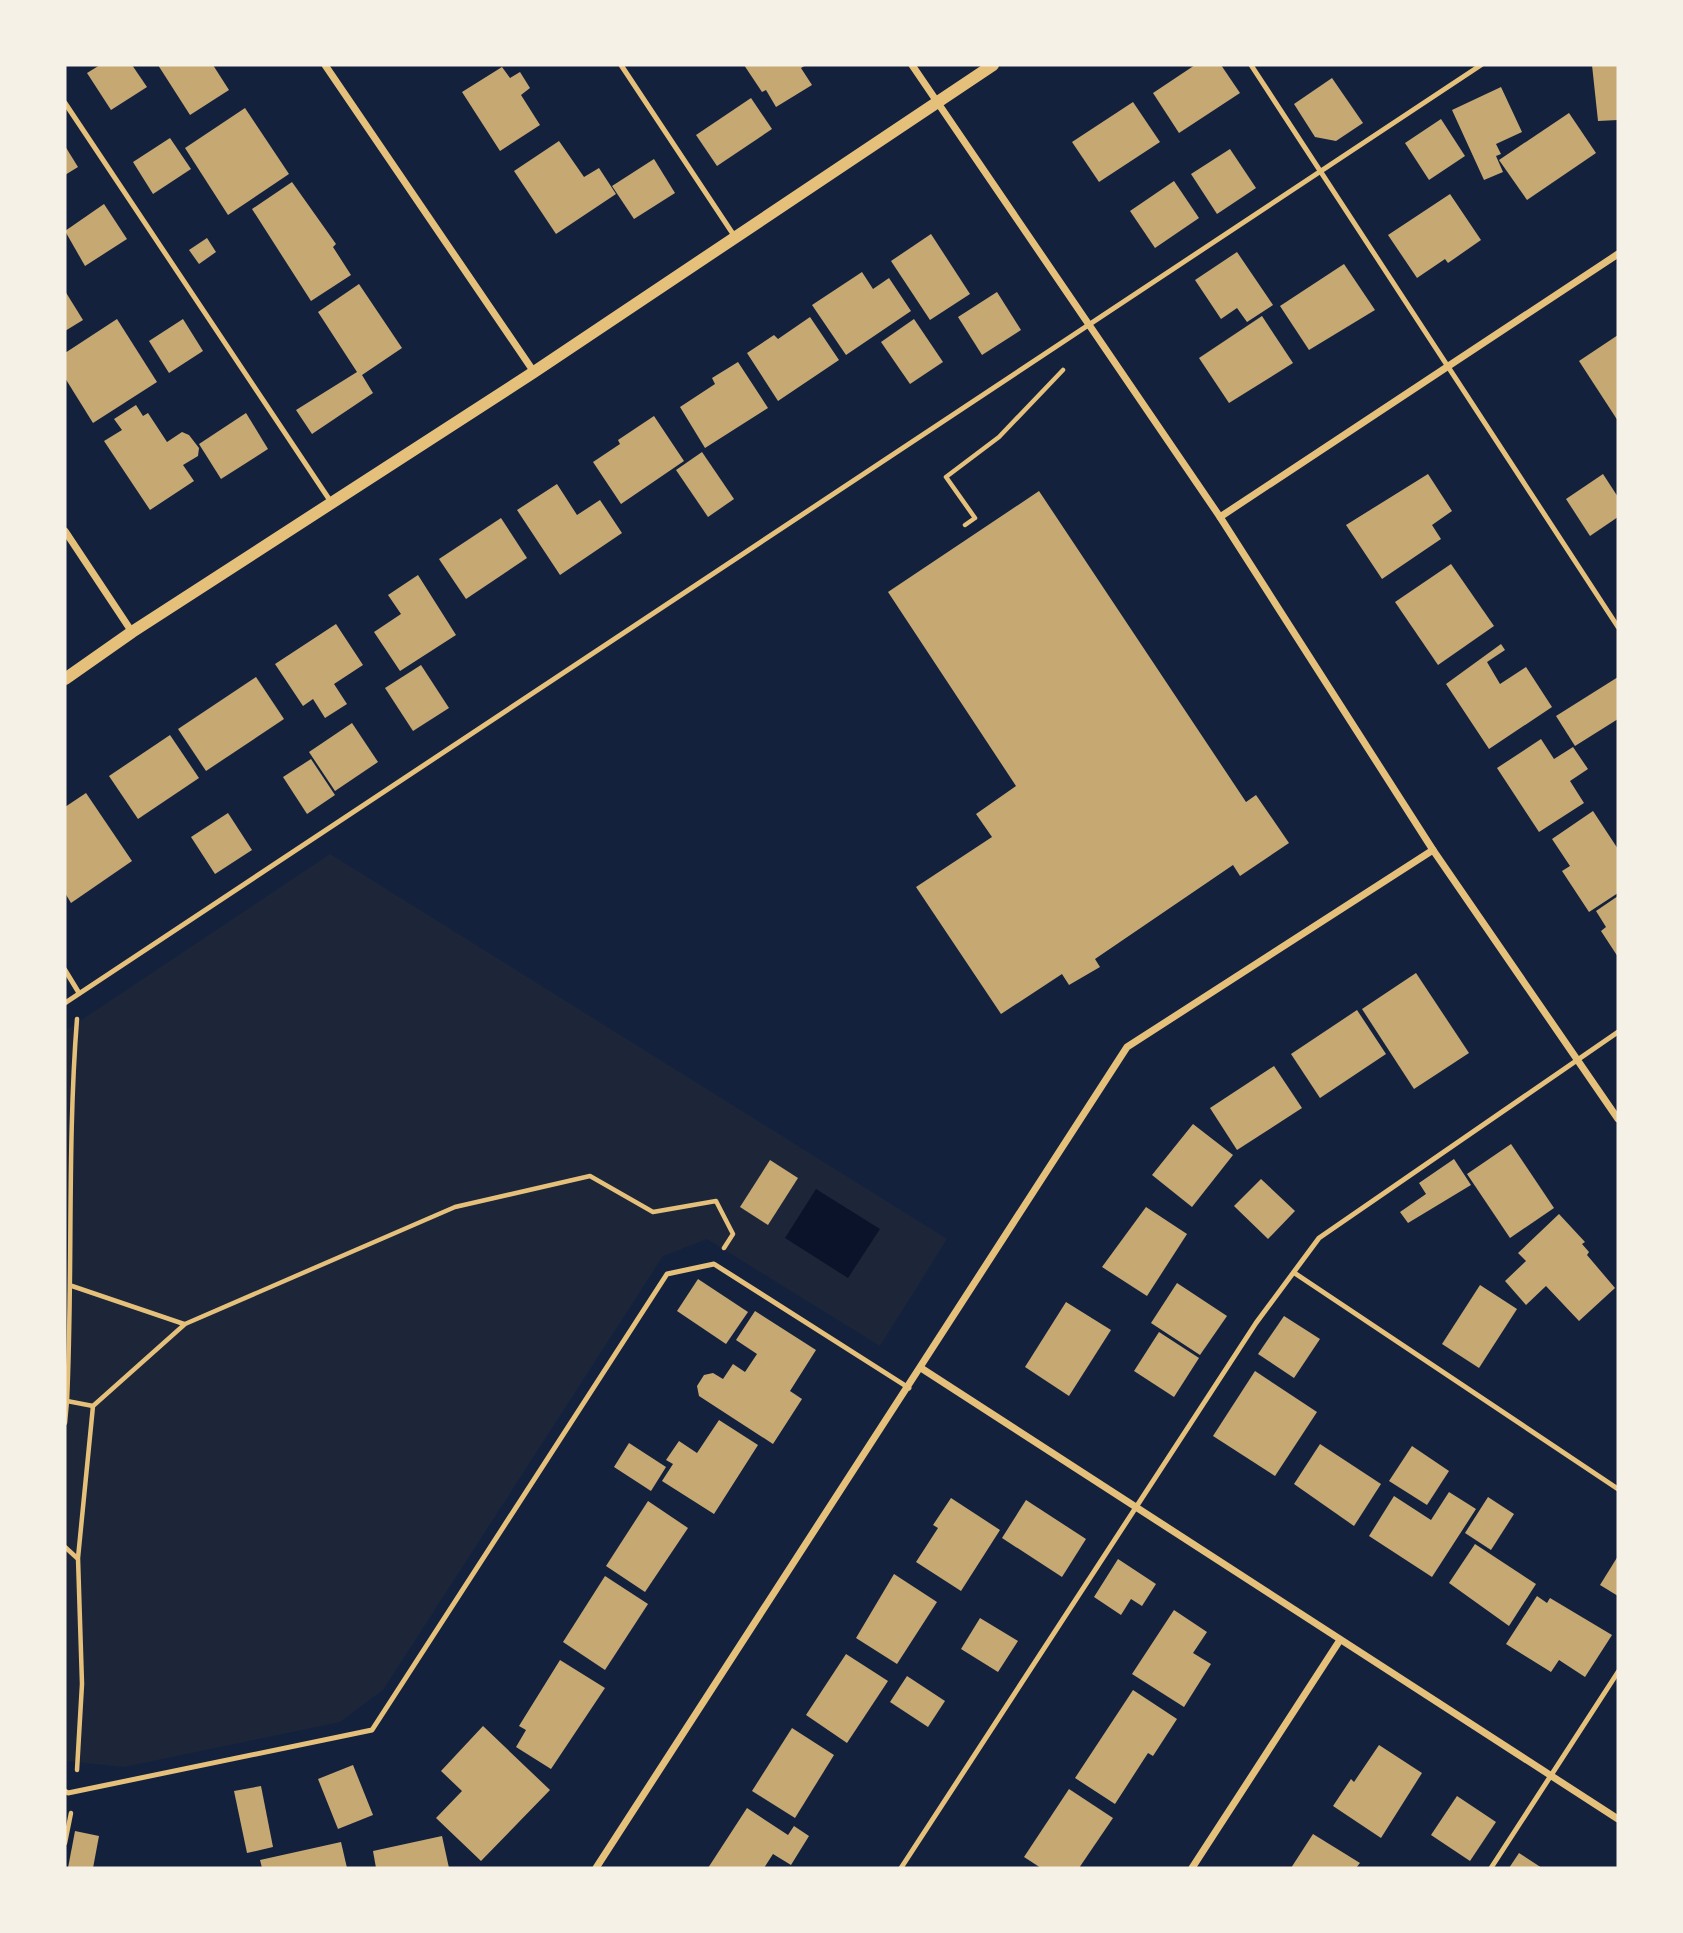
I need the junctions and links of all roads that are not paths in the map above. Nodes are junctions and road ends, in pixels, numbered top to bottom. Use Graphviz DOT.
graph roads {
  1 [pos="325,65"];
  2 [pos="621,65"];
  3 [pos="912,65"];
  4 [pos="993,65"];
  5 [pos="1251,65"];
  6 [pos="1481,65"];
  7 [pos="939,102"];
  8 [pos="65,103"];
  9 [pos="1318,171"];
  10 [pos="736,238"];
  11 [pos="1618,254"];
  12 [pos="1090,326"];
  13 [pos="1449,368"];
  14 [pos="534,372"];
  15 [pos="331,503"];
  16 [pos="1220,517"];
  17 [pos="65,531"];
  18 [pos="1618,627"];
  19 [pos="132,632"];
  20 [pos="65,679"];
  21 [pos="1433,850"];
  22 [pos="65,970"];
  23 [pos="79,993"];
  24 [pos="65,1003"];
  25 [pos="1618,1032"];
  26 [pos="1577,1060"];
  27 [pos="1618,1119"];
  28 [pos="1296,1273"];
  29 [pos="921,1368"];
  30 [pos="909,1388"];
  31 [pos="1618,1489"];
  32 [pos="1134,1507"];
  33 [pos="1340,1640"];
  34 [pos="1618,1672"];
  35 [pos="1551,1775"];
  36 [pos="65,1791"];
  37 [pos="1618,1819"];
  38 [pos="596,1868"];
  39 [pos="901,1868"];
  40 [pos="1192,1868"];
  41 [pos="1491,1868"];
  1 -- 14 [label="street"];
  2 -- 10 [label="lane"];
  3 -- 7 [label="street"];
  4 -- 7 [label="street"];
  5 -- 9 [label="lane"];
  6 -- 9 [label="lane"];
  7 -- 10 [label="street"];
  7 -- 12 [label="street"];
  8 -- 15 [label="lane"];
  9 -- 12 [label="lane"];
  9 -- 13 [label="lane"];
  10 -- 14 [label="street"];
  11 -- 13 [label="street"];
  12 -- 16 [label="street"];
  12 -- 23 [label="lane"];
  13 -- 16 [label="street"];
  13 -- 18 [label="lane"];
  14 -- 15 [label="street"];
  15 -- 19 [label="street"];
  16 -- 21 [label="street"];
  17 -- 19 [label="street"];
  19 -- 20 [label="street"];
  21 -- 26 [label="street"];
  21 -- 29 [label="street"];
  22 -- 23 [label="lane"];
  23 -- 24 [label="lane"];
  25 -- 26 [label="lane"];
  26 -- 27 [label="street"];
  26 -- 28 [label="lane"];
  28 -- 31 [label="lane"];
  28 -- 32 [label="lane"];
  29 -- 30 [label="street"];
  29 -- 32 [label="street"];
  30 -- 36 [label="lane"];
  30 -- 38 [label="street"];
  32 -- 33 [label="street"];
  32 -- 39 [label="lane"];
  33 -- 35 [label="street"];
  33 -- 40 [label="street"];
  34 -- 35 [label="lane"];
  35 -- 37 [label="street"];
  35 -- 41 [label="lane"];
}
